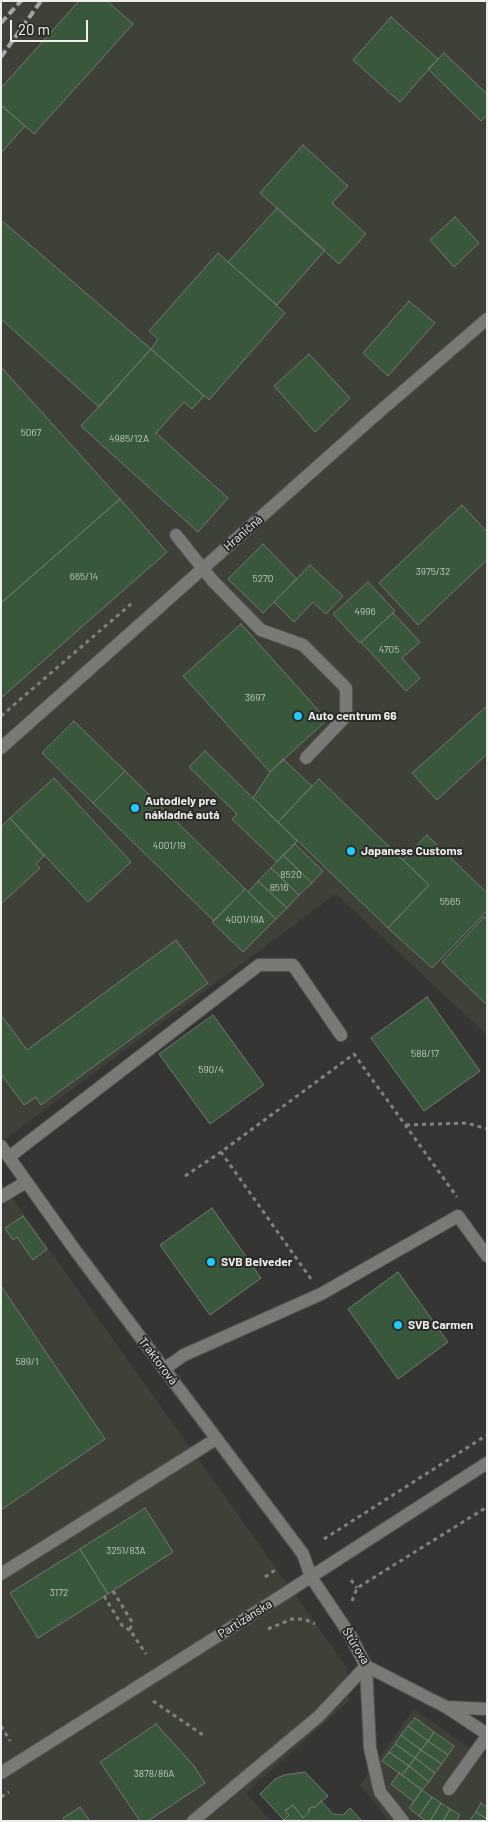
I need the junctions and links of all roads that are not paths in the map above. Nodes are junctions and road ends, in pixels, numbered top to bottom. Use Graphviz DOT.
graph roads {
  1 [pos="487,319"];
  2 [pos="176,535"];
  3 [pos="203,569"];
  4 [pos="1,748"];
  5 [pos="306,758"];
  6 [pos="341,1035"];
  7 [pos="5,1151"];
  8 [pos="26,1182"];
  9 [pos="1,1197"];
  10 [pos="487,1256"];
  11 [pos="164,1369"];
  12 [pos="216,1439"];
  13 [pos="487,1463"];
  14 [pos="1,1574"];
  15 [pos="311,1577"];
  16 [pos="366,1666"];
  17 [pos="446,1707"];
  18 [pos="487,1709"];
  19 [pos="487,1735"];
  20 [pos="1,1773"];
  21 [pos="449,1789"];
  22 [pos="193,1821"];
  23 [pos="403,1821"];
  1 -- 3 [label="street, Hraničná"];
  2 -- 3 [label="street"];
  3 -- 4 [label="street, Hraničná"];
  3 -- 5 [label="street"];
  6 -- 7 [label="street"];
  7 -- 8 [label="street, Traktorová"];
  8 -- 9 [label="street"];
  8 -- 11 [label="street, Traktorová"];
  10 -- 11 [label="street"];
  11 -- 12 [label="street, Traktorová"];
  12 -- 14 [label="street"];
  12 -- 15 [label="street, Traktorová"];
  13 -- 15 [label="street, Partizánska"];
  15 -- 16 [label="street, Štúrova"];
  15 -- 20 [label="street, Partizánska"];
  16 -- 17 [label="street, Štúrova"];
  16 -- 22 [label="street"];
  16 -- 23 [label="street"];
  17 -- 18 [label="street, Štúrova"];
  17 -- 19 [label="street, Štúrova"];
  19 -- 21 [label="street"];
}
